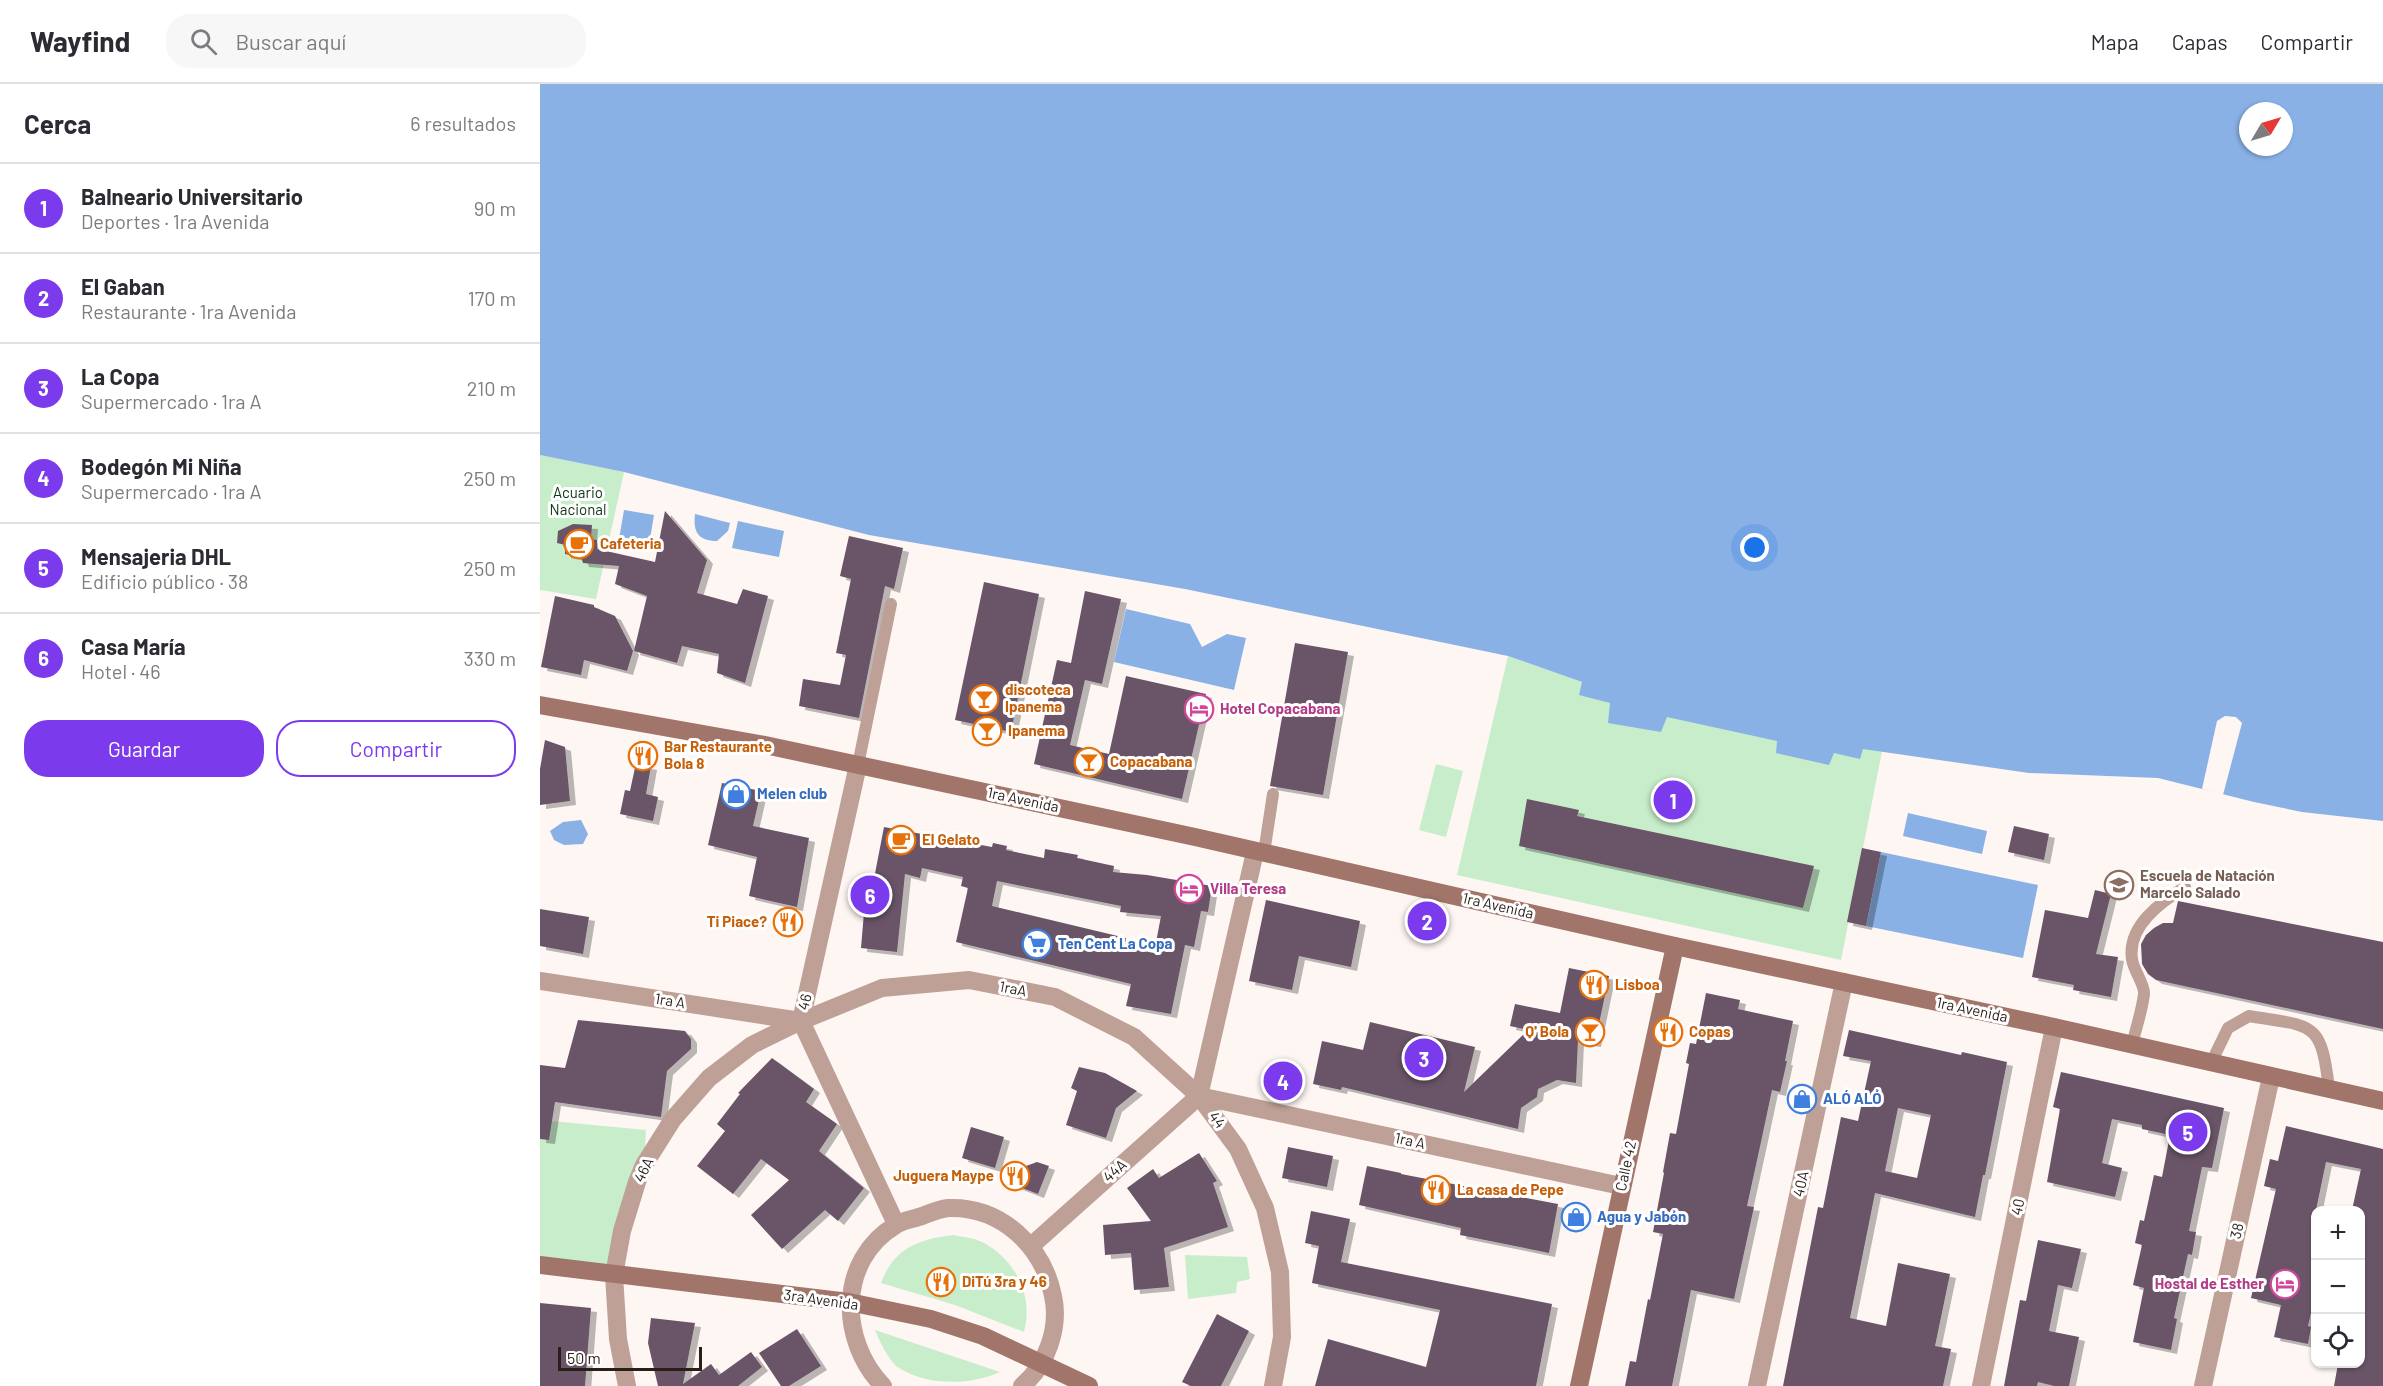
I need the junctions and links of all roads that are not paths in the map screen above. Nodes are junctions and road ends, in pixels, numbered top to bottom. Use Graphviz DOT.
graph roads {
  1 [pos="891,604"];
  2 [pos="540,705"];
  3 [pos="858,765"];
  4 [pos="1273,794"];
  5 [pos="1259,852"];
  6 [pos="2185,887"];
  7 [pos="1675,946"];
  8 [pos="540,981"];
  9 [pos="1844,982"];
  10 [pos="801,1021"];
  11 [pos="2054,1027"];
  12 [pos="2132,1045"];
  13 [pos="2211,1062"];
  14 [pos="2271,1077"];
  15 [pos="2330,1089"];
  16 [pos="1198,1096"];
  17 [pos="2383,1101"];
  18 [pos="1622,1186"];
  19 [pos="897,1224"];
  20 [pos="1031,1246"];
  21 [pos="540,1265"];
  22 [pos="614,1275"];
  23 [pos="849,1302"];
  24 [pos="1041,1363"];
  25 [pos="627,1386"];
  26 [pos="883,1386"];
  27 [pos="1022,1386"];
  28 [pos="1089,1386"];
  29 [pos="1273,1386"];
  30 [pos="1579,1386"];
  31 [pos="1757,1386"];
  32 [pos="1981,1386"];
  33 [pos="2203,1386"];
  1 -- 3 [label="lane"];
  2 -- 3 [label="street, 1ra Avenida"];
  3 -- 5 [label="street, 1ra Avenida"];
  3 -- 10 [label="street, 46"];
  4 -- 5 [label="lane"];
  5 -- 7 [label="street, 1ra Avenida"];
  5 -- 16 [label="street, 44"];
  6 -- 12 [label="lane"];
  7 -- 9 [label="street, 1ra Avenida"];
  7 -- 18 [label="street, Calle 42"];
  8 -- 10 [label="street, 1ra A"];
  9 -- 11 [label="street, 1ra Avenida"];
  9 -- 31 [label="street, 40A"];
  10 -- 16 [label="street, 1raA"];
  10 -- 19 [label="street, 46"];
  10 -- 22 [label="street, 46A"];
  11 -- 12 [label="street, 1ra Avenida"];
  11 -- 32 [label="street, 40"];
  12 -- 13 [label="street, 1ra Avenida"];
  13 -- 14 [label="street, 1ra Avenida"];
  13 -- 15 [label="lane"];
  14 -- 15 [label="street, 1ra Avenida"];
  14 -- 33 [label="street, 38"];
  15 -- 17 [label="street, 1ra Avenida"];
  16 -- 18 [label="street, 1ra A"];
  16 -- 20 [label="street, 44A"];
  16 -- 29 [label="street, 44"];
  18 -- 30 [label="street, Calle 42"];
  19 -- 20 [label="street"];
  19 -- 23 [label="street"];
  20 -- 24 [label="street"];
  21 -- 22 [label="street, 3ra Avenida"];
  22 -- 23 [label="street, 3ra Avenida"];
  22 -- 25 [label="street, 46A"];
  23 -- 24 [label="street, 3ra Avenida"];
  23 -- 26 [label="street"];
  24 -- 27 [label="street"];
  24 -- 28 [label="street, 3ra Avenida"];
}
